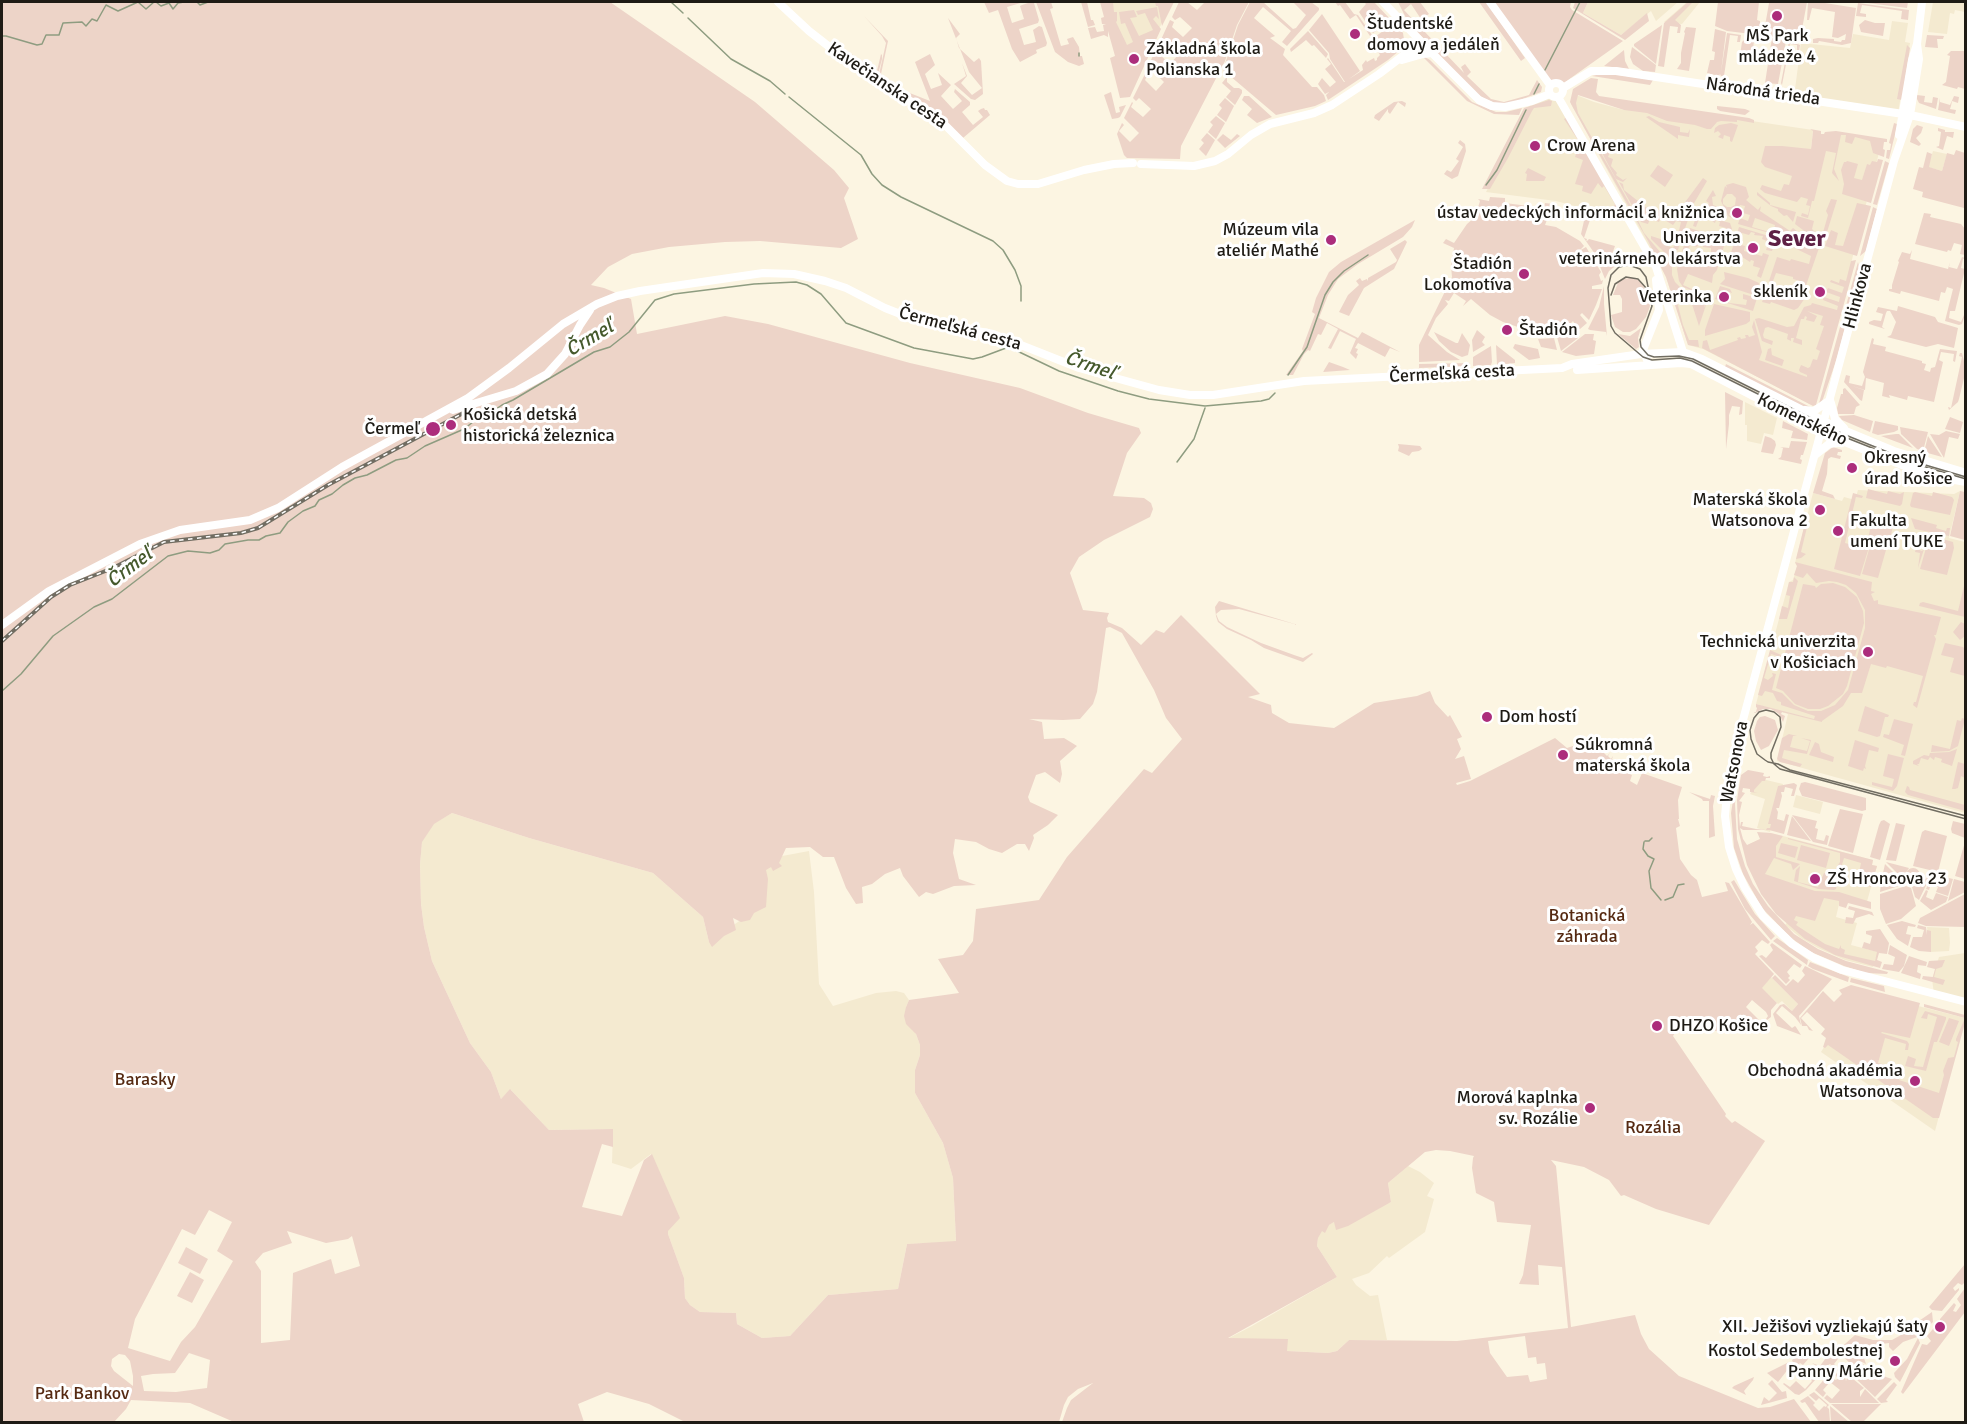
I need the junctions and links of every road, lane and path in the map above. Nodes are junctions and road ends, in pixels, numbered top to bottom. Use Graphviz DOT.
graph roads {
  1 [pos="778,2"];
  2 [pos="1383,2"];
  3 [pos="1490,2"];
  4 [pos="1922,2"];
  5 [pos="1408,28"];
  6 [pos="1423,44"];
  7 [pos="1432,53"];
  8 [pos="1416,55"];
  9 [pos="1402,58"];
  10 [pos="1563,88"];
  11 [pos="1552,92"];
  12 [pos="1906,114"];
  13 [pos="1965,127"];
  14 [pos="1622,207"];
  15 [pos="1608,215"];
  16 [pos="1652,262"];
  17 [pos="597,304"];
  18 [pos="557,329"];
  19 [pos="572,342"];
  20 [pos="1655,352"];
  21 [pos="1683,352"];
  22 [pos="1643,353"];
  23 [pos="1644,365"];
  24 [pos="1562,368"];
  25 [pos="1830,400"];
  26 [pos="467,402"];
  27 [pos="1805,410"];
  28 [pos="1824,422"];
  29 [pos="1847,431"];
  30 [pos="1821,432"];
  31 [pos="1845,442"];
  32 [pos="1815,456"];
  33 [pos="1965,473"];
  34 [pos="1965,482"];
  35 [pos="2,625"];
  36 [pos="1965,1002"];
  1 -- 9 [label="street, Kavečianska cesta"];
  2 -- 5 [label="street"];
  3 -- 11 [label="street"];
  4 -- 12 [label="street, Hlinkova"];
  5 -- 6 [label="street"];
  5 -- 9 [label="street"];
  6 -- 7 [label="street"];
  6 -- 8 [label="street, Kavečianska cesta"];
  6 -- 9 [label="street, Kavečianska cesta"];
  7 -- 8 [label="street, Kavečianska cesta"];
  7 -- 11 [label="street"];
  8 -- 9 [label="street, Kavečianska cesta"];
  10 -- 11 [label="street"];
  10 -- 11 [label="street"];
  10 -- 12 [label="street, Národná trieda"];
  11 -- 14 [label="street"];
  12 -- 13 [label="street, Národná trieda"];
  12 -- 25 [label="street, Hlinkova"];
  14 -- 15 [label="street"];
  14 -- 16 [label="street"];
  16 -- 21 [label="street"];
  16 -- 22 [label="street"];
  17 -- 18 [label="street, Čermeľská cesta"];
  17 -- 19 [label="street"];
  17 -- 24 [label="street, Čermeľská cesta"];
  18 -- 19 [label="street"];
  18 -- 26 [label="street, Čermeľská cesta"];
  19 -- 26 [label="street"];
  20 -- 21 [label="street, Komenského"];
  20 -- 22 [label="street, Čermeľská cesta"];
  21 -- 27 [label="street, Komenského"];
  22 -- 23 [label="street"];
  22 -- 24 [label="street, Čermeľská cesta"];
  23 -- 24 [label="street, Čermeľská cesta"];
  23 -- 30 [label="street, Komenského"];
  25 -- 27 [label="street"];
  25 -- 28 [label="street, Hlinkova"];
  25 -- 29 [label="street"];
  26 -- 35 [label="street"];
  27 -- 28 [label="street, Komenského"];
  28 -- 29 [label="street, Komenského"];
  28 -- 30 [label="street, Hlinkova"];
  29 -- 33 [label="street, Komenského"];
  30 -- 31 [label="street, Komenského"];
  30 -- 32 [label="street, Watsonova"];
  31 -- 32 [label="street"];
  31 -- 34 [label="street, Komenského"];
  32 -- 36 [label="street, Watsonova"];
}
